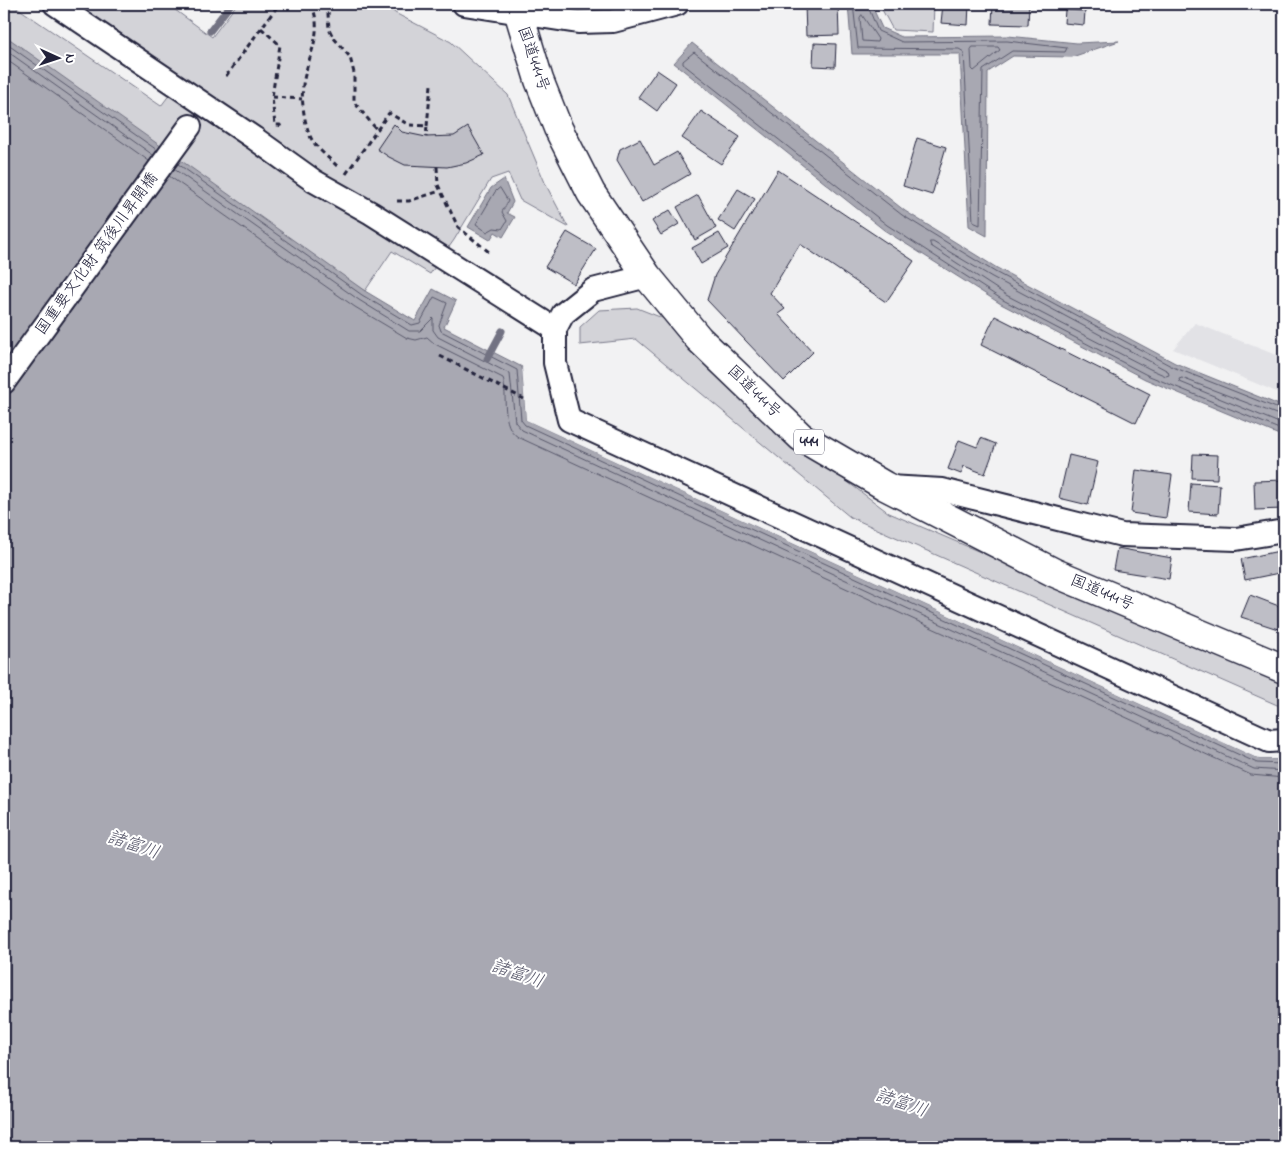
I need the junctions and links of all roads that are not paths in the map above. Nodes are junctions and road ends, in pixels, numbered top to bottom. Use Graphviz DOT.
graph roads {
  1 [pos="55,4"];
  2 [pos="464,4"];
  3 [pos="677,4"];
  4 [pos="517,9"];
  5 [pos="190,126"];
  6 [pos="647,276"];
  7 [pos="555,330"];
  8 [pos="4,382"];
  9 [pos="885,486"];
  10 [pos="1284,531"];
  11 [pos="1284,669"];
  12 [pos="1284,740"];
  1 -- 7 [label="street"];
  2 -- 4 [label="street"];
  3 -- 4 [label="street"];
  4 -- 6 [label="highway, 国道444号 / 444"];
  5 -- 8 [label="street, 国重要文化財 筑後川昇開橋"];
  6 -- 7 [label="street"];
  6 -- 9 [label="highway, 国道444号 / 444"];
  7 -- 12 [label="street"];
  9 -- 10 [label="street"];
  9 -- 11 [label="highway, 国道444号 / 444"];
}
